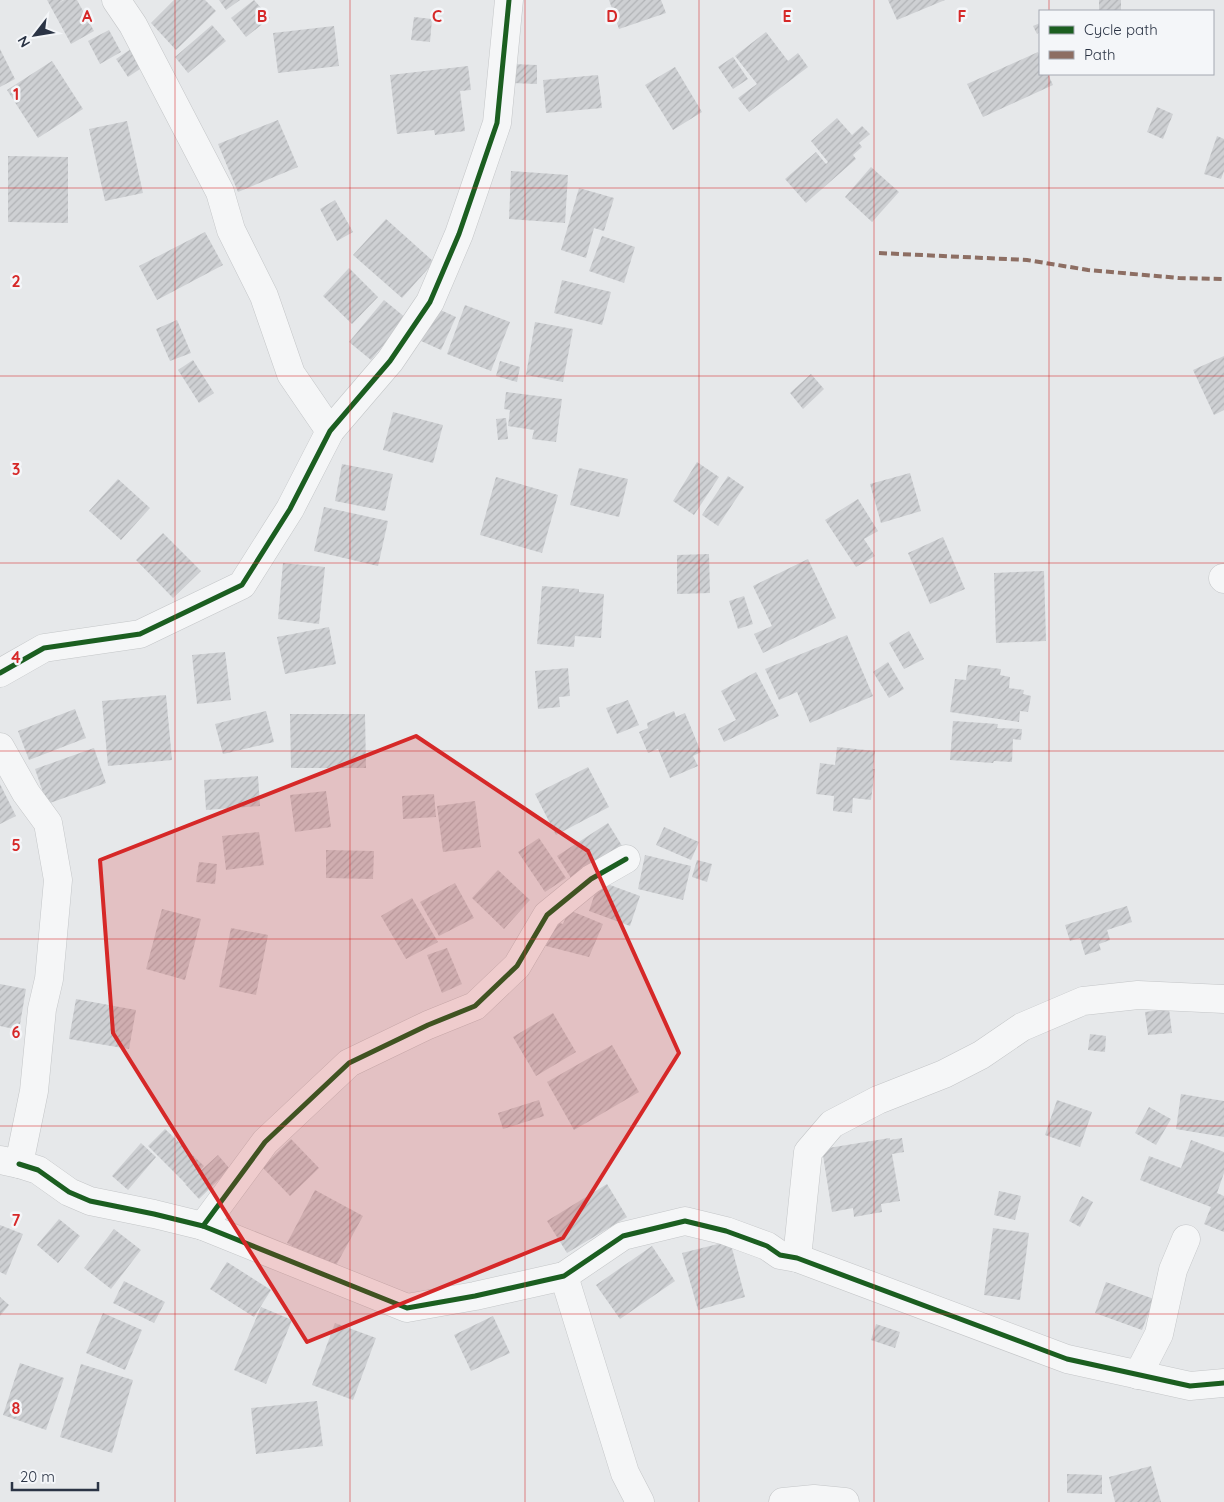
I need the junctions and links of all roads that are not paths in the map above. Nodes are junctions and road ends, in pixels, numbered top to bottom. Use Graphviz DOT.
graph roads {
  1 [pos="116,0"];
  2 [pos="509,0"];
  3 [pos="330,431"];
  4 [pos="0,673"];
  5 [pos="0,747"];
  6 [pos="626,859"];
  7 [pos="1224,999"];
  8 [pos="10,1162"];
  9 [pos="203,1226"];
  10 [pos="1186,1239"];
  11 [pos="797,1258"];
  12 [pos="564,1276"];
  13 [pos="1138,1375"];
  14 [pos="1224,1383"];
  15 [pos="640,1502"];
  16 [pos="783,1502"];
  17 [pos="844,1502"];
  1 -- 3 [label="street"];
  2 -- 3 [label="street"];
  3 -- 4 [label="street"];
  5 -- 8 [label="street"];
  6 -- 9 [label="street"];
  7 -- 11 [label="street"];
  8 -- 9 [label="street"];
  9 -- 12 [label="street"];
  10 -- 13 [label="street"];
  11 -- 12 [label="street"];
  11 -- 13 [label="street"];
  12 -- 15 [label="street"];
  13 -- 14 [label="street"];
  16 -- 17 [label="street"];
}
